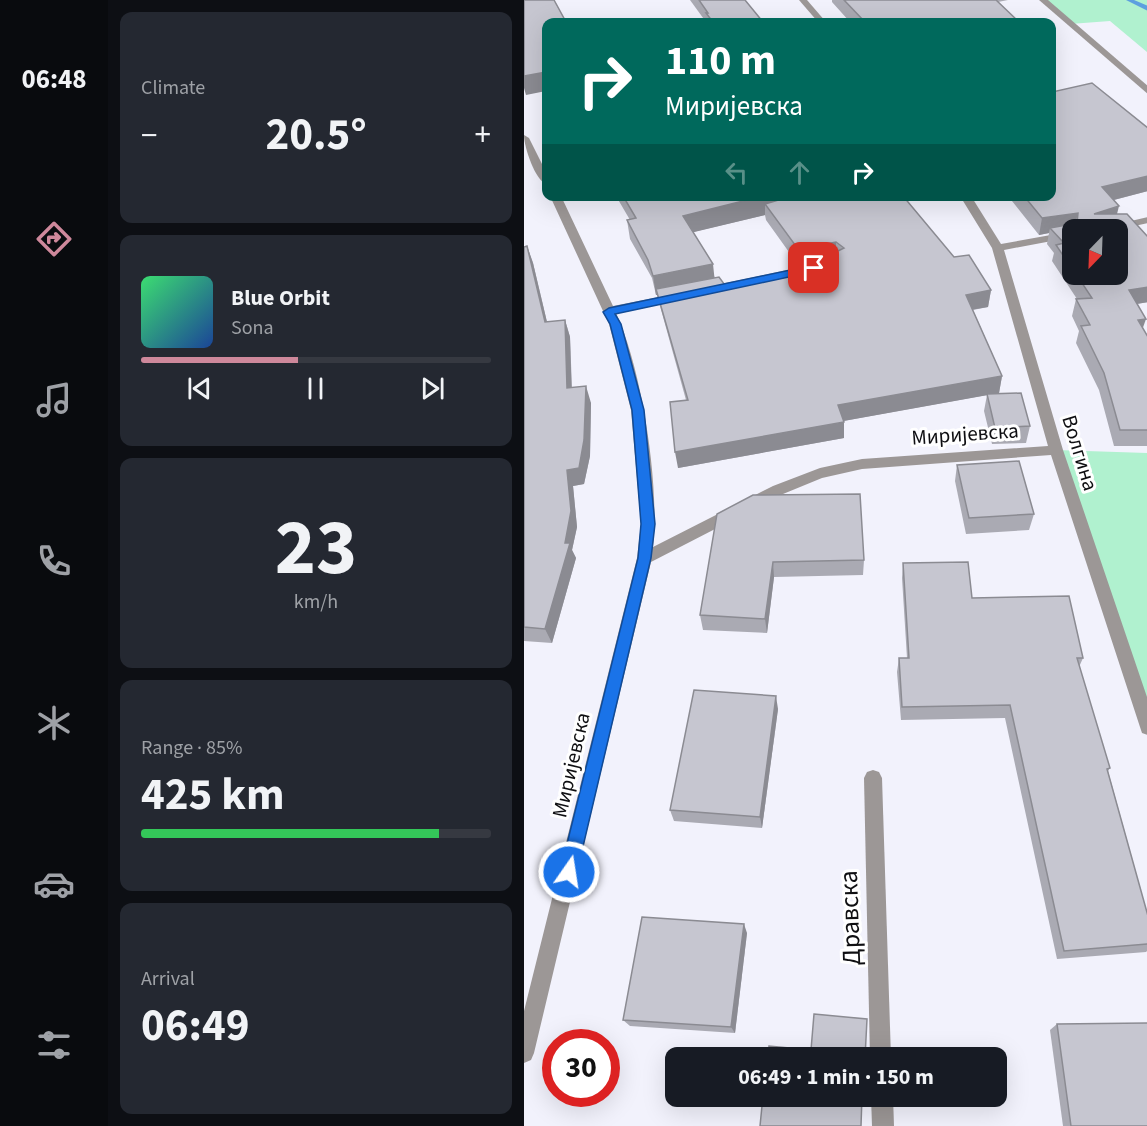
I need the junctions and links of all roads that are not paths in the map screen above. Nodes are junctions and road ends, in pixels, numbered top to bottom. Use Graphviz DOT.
graph roads {
  1 [pos="803,0"];
  2 [pos="1043,0"];
  3 [pos="819,18"];
  4 [pos="1148,91"];
  5 [pos="524,138"];
  6 [pos="542,173"];
  7 [pos="558,201"];
  8 [pos="968,201"];
  9 [pos="1148,220"];
  10 [pos="1128,224"];
  11 [pos="1062,236"];
  12 [pos="998,248"];
  13 [pos="836,264"];
  14 [pos="609,312"];
  15 [pos="1056,450"];
  16 [pos="644,558"];
  17 [pos="1148,727"];
  18 [pos="873,778"];
  19 [pos="881,1047"];
  20 [pos="524,1053"];
  21 [pos="882,1107"];
  22 [pos="882,1126"];
  1 -- 3 [label="street"];
  2 -- 4 [label="street"];
  5 -- 6 [label="street"];
  7 -- 14 [label="street, Миријевска"];
  8 -- 12 [label="street, Волгина"];
  9 -- 10 [label="street"];
  11 -- 12 [label="street"];
  12 -- 15 [label="street, Волгина"];
  13 -- 14 [label="street"];
  14 -- 16 [label="street, Миријевска"];
  15 -- 16 [label="street, Миријевска"];
  15 -- 17 [label="street, Волгина"];
  16 -- 20 [label="street, Миријевска"];
  18 -- 19 [label="street, Дравска"];
  21 -- 22 [label="street"];
}
